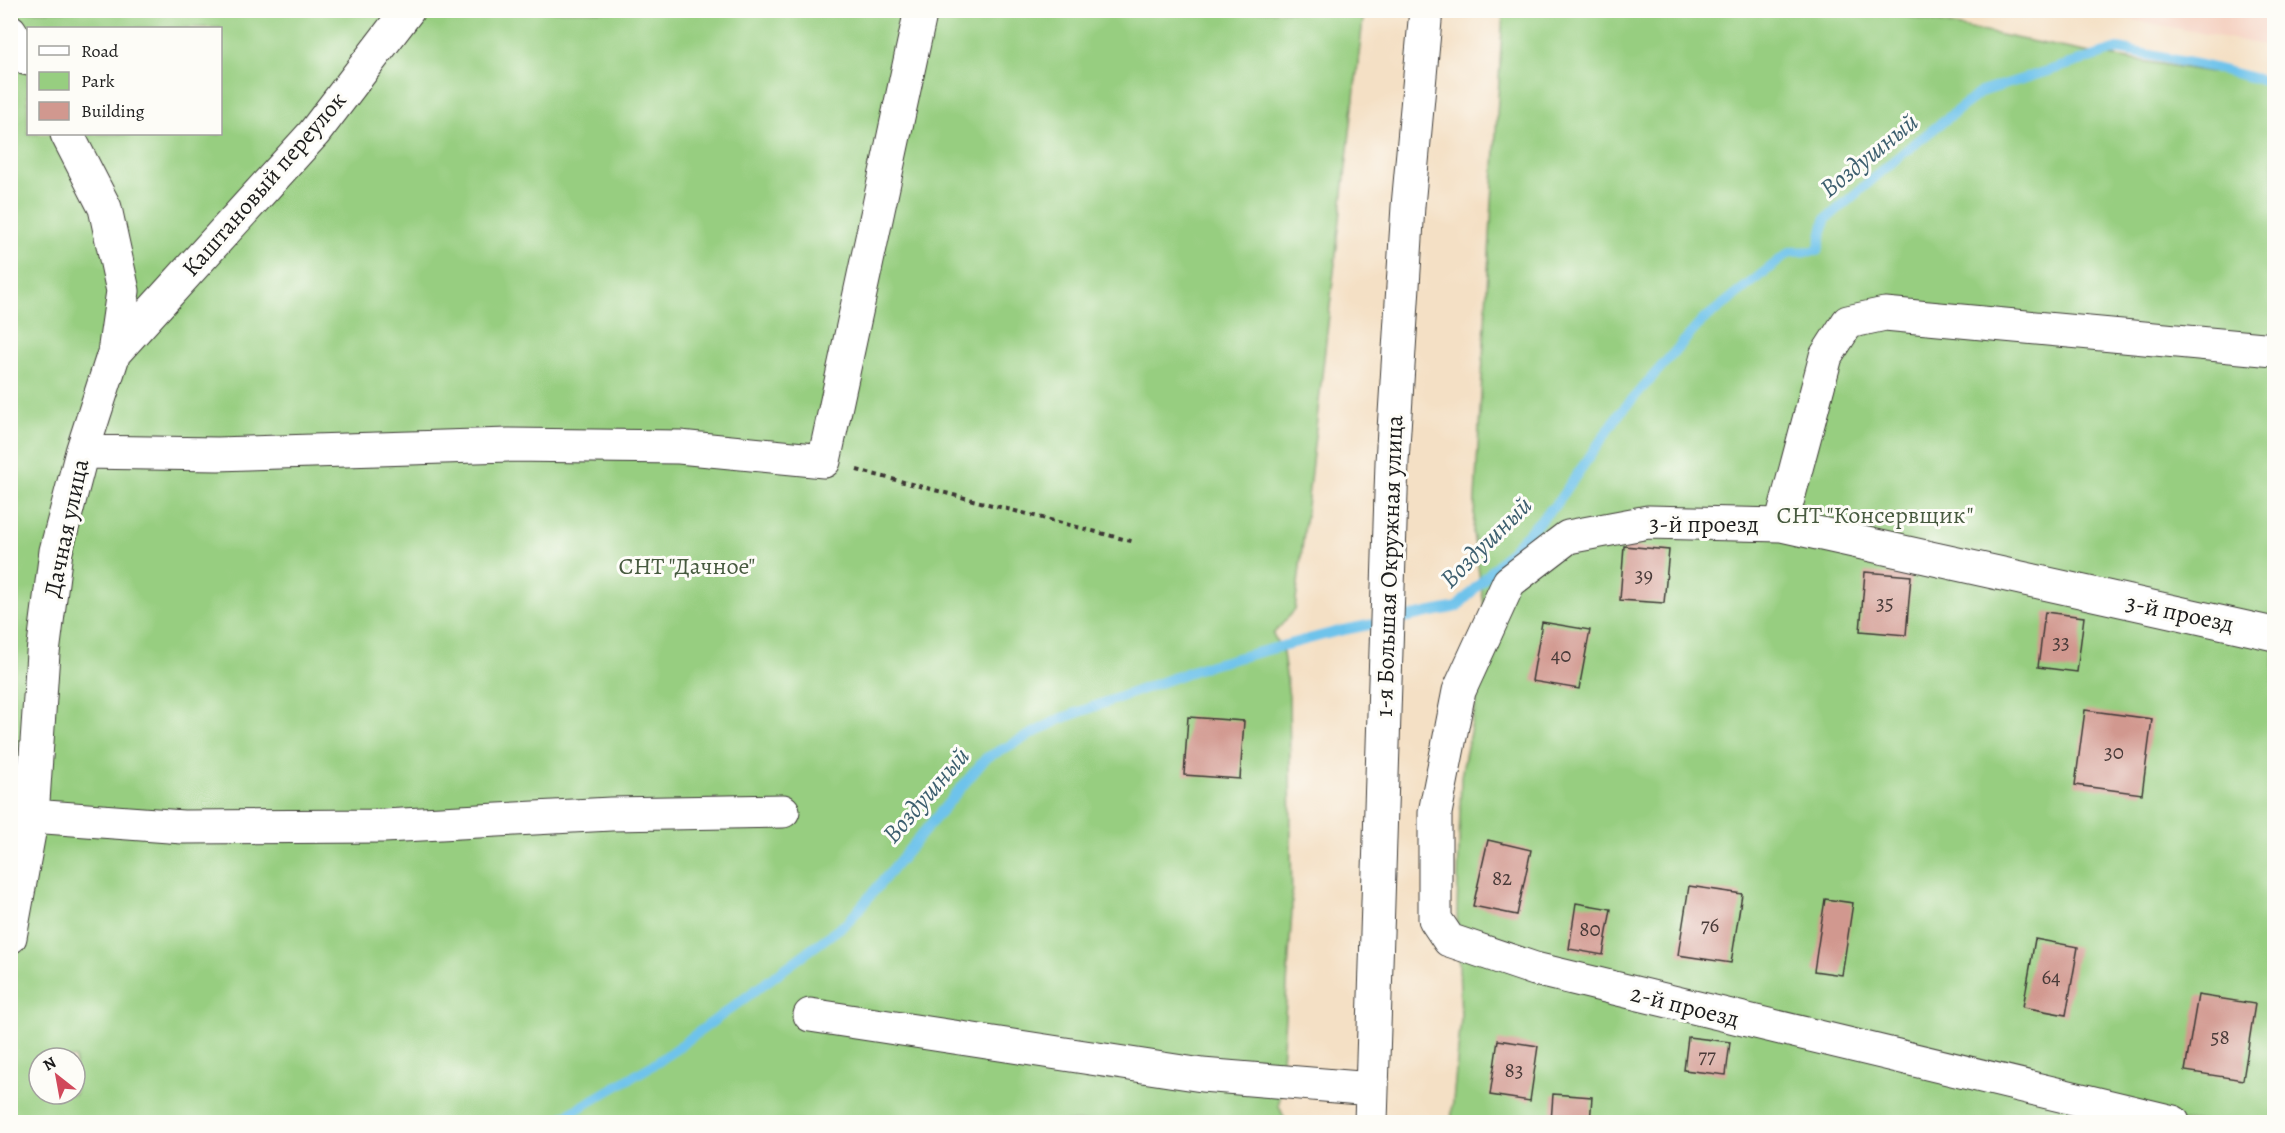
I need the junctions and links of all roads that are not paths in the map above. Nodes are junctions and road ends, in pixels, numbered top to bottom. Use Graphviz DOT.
graph roads {
  1 [pos="408,10"];
  2 [pos="921,10"];
  3 [pos="1426,10"];
  4 [pos="10,31"];
  5 [pos="27,57"];
  6 [pos="68,135"];
  7 [pos="2274,350"];
  8 [pos="114,352"];
  9 [pos="82,452"];
  10 [pos="1781,525"];
  11 [pos="2274,634"];
  12 [pos="1459,691"];
  13 [pos="783,810"];
  14 [pos="32,816"];
  15 [pos="10,937"];
  16 [pos="810,1015"];
  17 [pos="1372,1089"];
  18 [pos="1371,1122"];
  19 [pos="2173,1122"];
  1 -- 8 [label="street, Каштановый переулок"];
  2 -- 9 [label="street"];
  3 -- 17 [label="street, 1-я Большая Окружная улица"];
  4 -- 5 [label="street"];
  6 -- 8 [label="street, Дачная улица"];
  7 -- 10 [label="street"];
  8 -- 9 [label="street, Дачная улица"];
  9 -- 14 [label="street, Дачная улица"];
  10 -- 11 [label="street, 3-й проезд"];
  10 -- 12 [label="street, 3-й проезд"];
  12 -- 19 [label="street, 2-й проезд"];
  13 -- 14 [label="street"];
  14 -- 15 [label="street, Дачная улица"];
  16 -- 17 [label="street"];
  17 -- 18 [label="street, 1-я Большая Окружная улица"];
}
